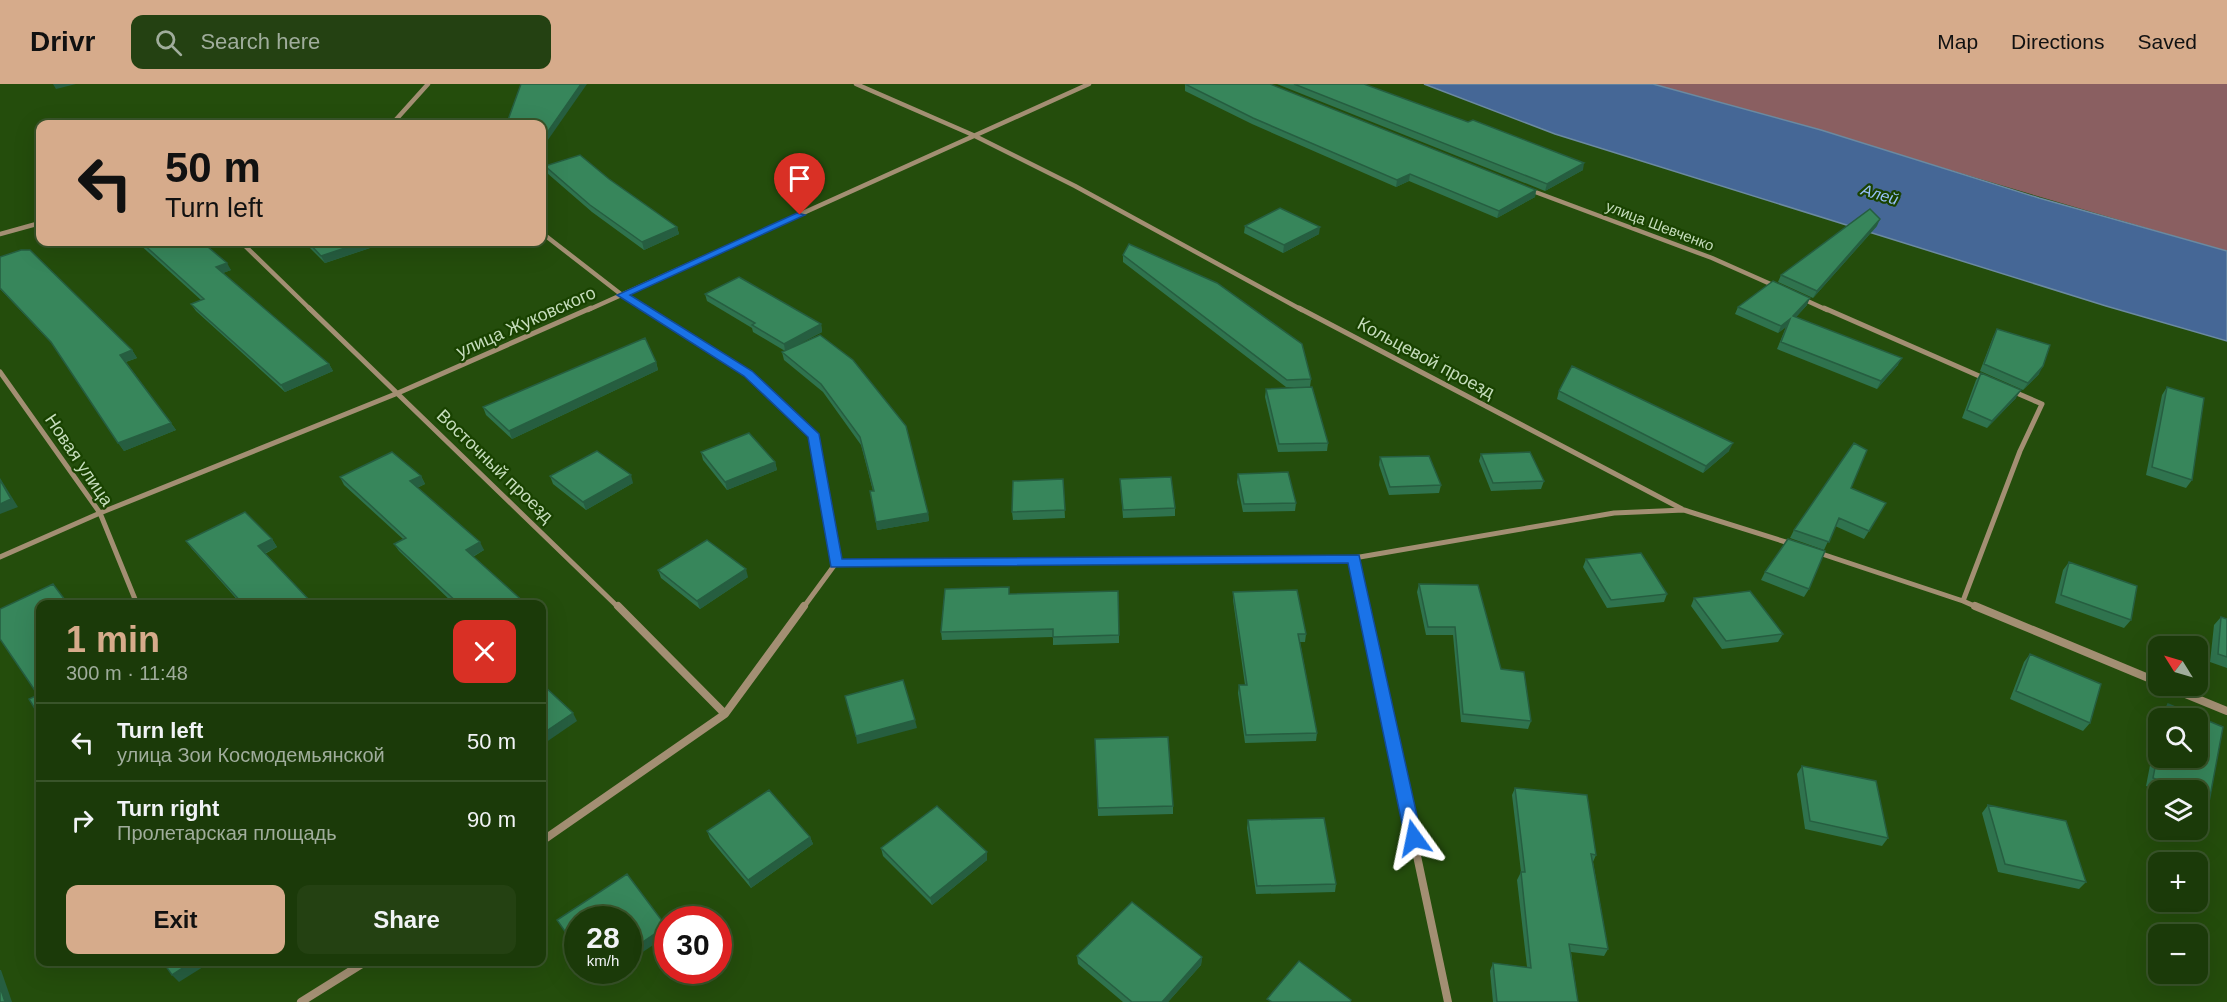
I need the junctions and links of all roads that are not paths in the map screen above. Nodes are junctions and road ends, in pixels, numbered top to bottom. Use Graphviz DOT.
graph roads {
  1 [pos="428,84"];
  2 [pos="856,84"];
  3 [pos="1089,84"];
  4 [pos="396,120"];
  5 [pos="973,135"];
  6 [pos="1524,188"];
  7 [pos="36,223"];
  8 [pos="0,234"];
  9 [pos="546,237"];
  10 [pos="246,246"];
  11 [pos="1784,290"];
  12 [pos="622,295"];
  13 [pos="1794,295"];
  14 [pos="0,372"];
  15 [pos="1988,380"];
  16 [pos="2009,390"];
  17 [pos="398,393"];
  18 [pos="1684,510"];
  19 [pos="100,513"];
  20 [pos="1794,545"];
  21 [pos="1806,548"];
  22 [pos="0,557"];
  23 [pos="1354,558"];
  24 [pos="836,563"];
  25 [pos="135,600"];
  26 [pos="1963,601"];
  27 [pos="2148,678"];
  28 [pos="2190,696"];
  29 [pos="2227,711"];
  30 [pos="725,714"];
  31 [pos="546,838"];
  32 [pos="359,966"];
  33 [pos="301,1002"];
  34 [pos="1448,1002"];
  1 -- 4 [label="street"];
  2 -- 5 [label="street, Кольцевой проезд"];
  3 -- 5 [label="street, улица Жуковского"];
  5 -- 12 [label="street, улица Жуковского"];
  5 -- 18 [label="street, Кольцевой проезд"];
  6 -- 11 [label="street, улица Шевченко"];
  7 -- 8 [label="street"];
  9 -- 12 [label="street"];
  10 -- 17 [label="street, Восточный проезд"];
  12 -- 17 [label="street, улица Жуковского"];
  12 -- 24 [label="street"];
  13 -- 15 [label="street"];
  14 -- 19 [label="street, Новая улица"];
  16 -- 26 [label="street"];
  17 -- 19 [label="street, улица Жуковского"];
  17 -- 30 [label="street, Восточный проезд"];
  18 -- 20 [label="street"];
  18 -- 23 [label="street"];
  19 -- 22 [label="street, улица Жуковского"];
  19 -- 25 [label="street, Новая улица"];
  21 -- 26 [label="street"];
  23 -- 24 [label="street"];
  23 -- 34 [label="street"];
  24 -- 30 [label="street"];
  26 -- 27 [label="street"];
  28 -- 29 [label="street"];
  30 -- 31 [label="street"];
  32 -- 33 [label="street"];
}
